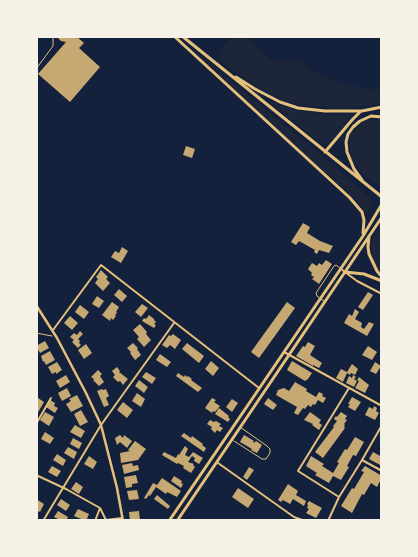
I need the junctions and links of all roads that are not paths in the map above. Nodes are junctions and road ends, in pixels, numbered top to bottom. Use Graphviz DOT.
graph roads {
  1 [pos="53,36"];
  2 [pos="174,36"];
  3 [pos="182,36"];
  4 [pos="219,66"];
  5 [pos="36,69"];
  6 [pos="382,107"];
  7 [pos="362,111"];
  8 [pos="382,117"];
  9 [pos="325,152"];
  10 [pos="366,184"];
  11 [pos="382,197"];
  12 [pos="382,204"];
  13 [pos="382,217"];
  14 [pos="363,236"];
  15 [pos="369,236"];
  16 [pos="340,268"];
  17 [pos="345,272"];
  18 [pos="382,277"];
  19 [pos="382,281"];
  20 [pos="382,294"];
  21 [pos="320,299"];
  22 [pos="324,302"];
  23 [pos="36,305"];
  24 [pos="174,323"];
  25 [pos="53,330"];
  26 [pos="284,352"];
  27 [pos="288,355"];
  28 [pos="259,388"];
  29 [pos="349,388"];
  30 [pos="51,398"];
  31 [pos="382,406"];
  32 [pos="36,424"];
  33 [pos="382,425"];
  34 [pos="100,426"];
  35 [pos="239,427"];
  36 [pos="231,439"];
  37 [pos="362,460"];
  38 [pos="216,462"];
  39 [pos="382,471"];
  40 [pos="36,475"];
  41 [pos="63,488"];
  42 [pos="339,496"];
  43 [pos="100,508"];
  44 [pos="123,519"];
  45 [pos="43,521"];
  46 [pos="95,521"];
  47 [pos="169,521"];
  48 [pos="177,521"];
  49 [pos="305,521"];
  50 [pos="328,521"];
  1 -- 5 [label="lane"];
  2 -- 14 [label="main road"];
  3 -- 4 [label="main road"];
  4 -- 7 [label="main road"];
  4 -- 9 [label="main road"];
  6 -- 7 [label="main road"];
  7 -- 9 [label="main road"];
  8 -- 10 [label="main road"];
  9 -- 10 [label="main road"];
  10 -- 11 [label="main road"];
  12 -- 14 [label="main road"];
  13 -- 15 [label="main road"];
  14 -- 16 [label="main road"];
  15 -- 17 [label="main road"];
  15 -- 18 [label="main road"];
  16 -- 17 [label="street"];
  16 -- 21 [label="main road"];
  16 -- 21 [label="lane"];
  17 -- 19 [label="main road"];
  17 -- 20 [label="street"];
  17 -- 22 [label="main road"];
  21 -- 22 [label="lane"];
  21 -- 26 [label="main road"];
  22 -- 27 [label="main road"];
  23 -- 25 [label="street"];
  24 -- 25 [label="street"];
  24 -- 28 [label="street"];
  24 -- 34 [label="street"];
  25 -- 34 [label="street"];
  26 -- 27 [label="street"];
  26 -- 28 [label="main road"];
  27 -- 29 [label="street"];
  27 -- 35 [label="main road"];
  28 -- 47 [label="main road"];
  29 -- 31 [label="street"];
  29 -- 42 [label="street"];
  30 -- 32 [label="street"];
  33 -- 37 [label="street"];
  34 -- 41 [label="street"];
  34 -- 44 [label="street"];
  35 -- 36 [label="main road"];
  35 -- 36 [label="lane"];
  36 -- 38 [label="main road"];
  37 -- 39 [label="street"];
  37 -- 42 [label="street"];
  38 -- 48 [label="main road"];
  38 -- 49 [label="street"];
  40 -- 41 [label="street"];
  41 -- 43 [label="street"];
  41 -- 45 [label="street"];
  42 -- 50 [label="street"];
  43 -- 44 [label="street"];
  43 -- 46 [label="street"];
}
